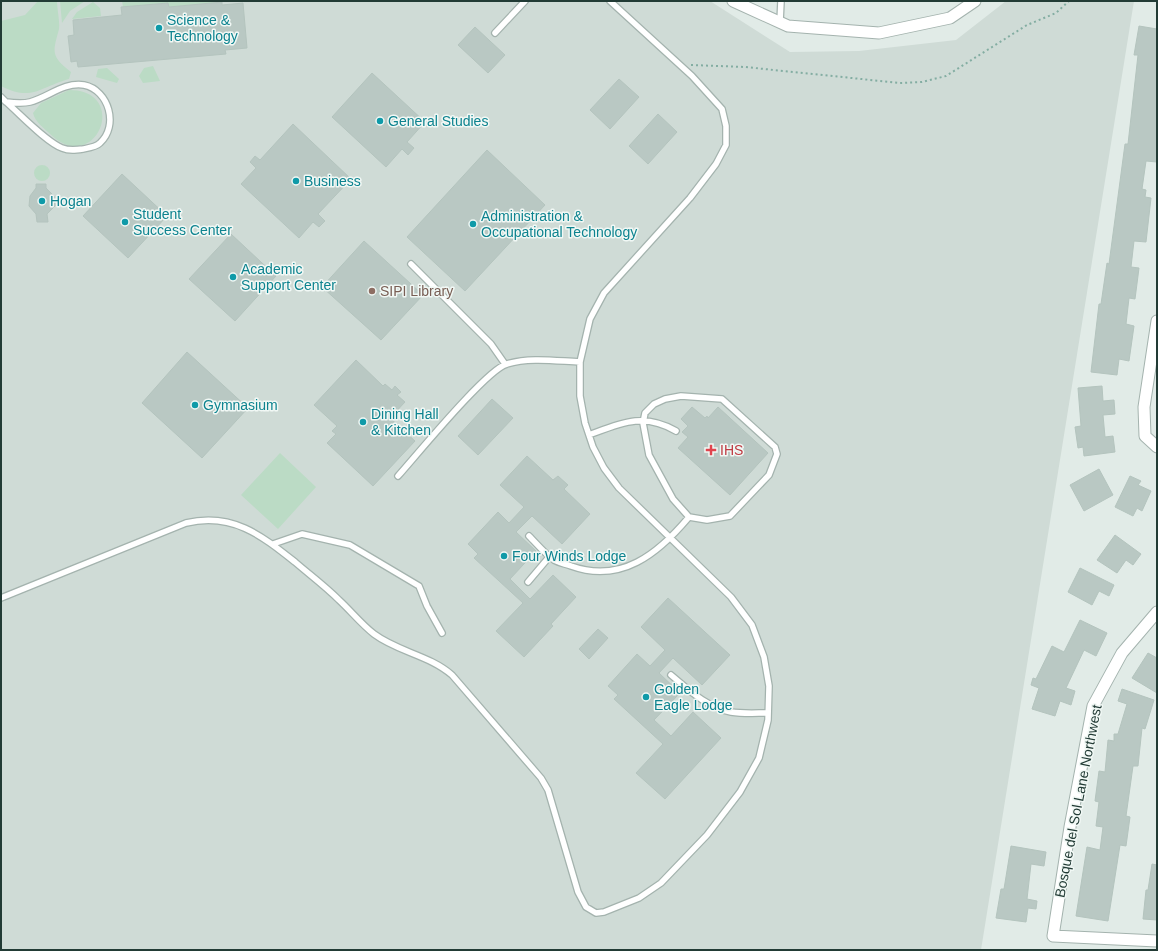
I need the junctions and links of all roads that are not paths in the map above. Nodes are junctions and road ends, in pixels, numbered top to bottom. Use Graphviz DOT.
graph roads {
  1 [pos="525,1"];
  2 [pos="610,1"];
  3 [pos="733,1"];
  4 [pos="781,1"];
  5 [pos="975,1"];
  6 [pos="780,23"];
  7 [pos="495,33"];
  8 [pos="3,99"];
  9 [pos="411,264"];
  10 [pos="1157,320"];
  11 [pos="580,362"];
  12 [pos="505,364"];
  13 [pos="644,420"];
  14 [pos="676,431"];
  15 [pos="589,435"];
  16 [pos="1157,447"];
  17 [pos="398,476"];
  18 [pos="689,517"];
  19 [pos="529,536"];
  20 [pos="671,539"];
  21 [pos="273,544"];
  22 [pos="550,556"];
  23 [pos="528,582"];
  24 [pos="1,598"];
  25 [pos="1157,612"];
  26 [pos="442,633"];
  27 [pos="670,675"];
  28 [pos="768,713"];
  29 [pos="1157,942"];
  1 -- 7 [label="lane"];
  2 -- 11 [label="lane"];
  3 -- 6 [label="street"];
  4 -- 6 [label="lane"];
  5 -- 6 [label="street"];
  8 -- 8 [label="lane"];
  9 -- 12 [label="lane"];
  10 -- 16 [label="street"];
  11 -- 12 [label="lane"];
  11 -- 15 [label="lane"];
  12 -- 17 [label="lane"];
  13 -- 14 [label="lane"];
  13 -- 15 [label="lane"];
  13 -- 18 [label="lane"];
  13 -- 18 [label="lane"];
  15 -- 20 [label="lane"];
  18 -- 20 [label="lane"];
  19 -- 22 [label="lane"];
  20 -- 22 [label="lane"];
  20 -- 28 [label="lane"];
  21 -- 24 [label="lane"];
  21 -- 26 [label="lane"];
  21 -- 28 [label="lane"];
  22 -- 23 [label="lane"];
  25 -- 29 [label="street, Bosque del Sol Lane Northwest"];
  27 -- 28 [label="lane"];
}
